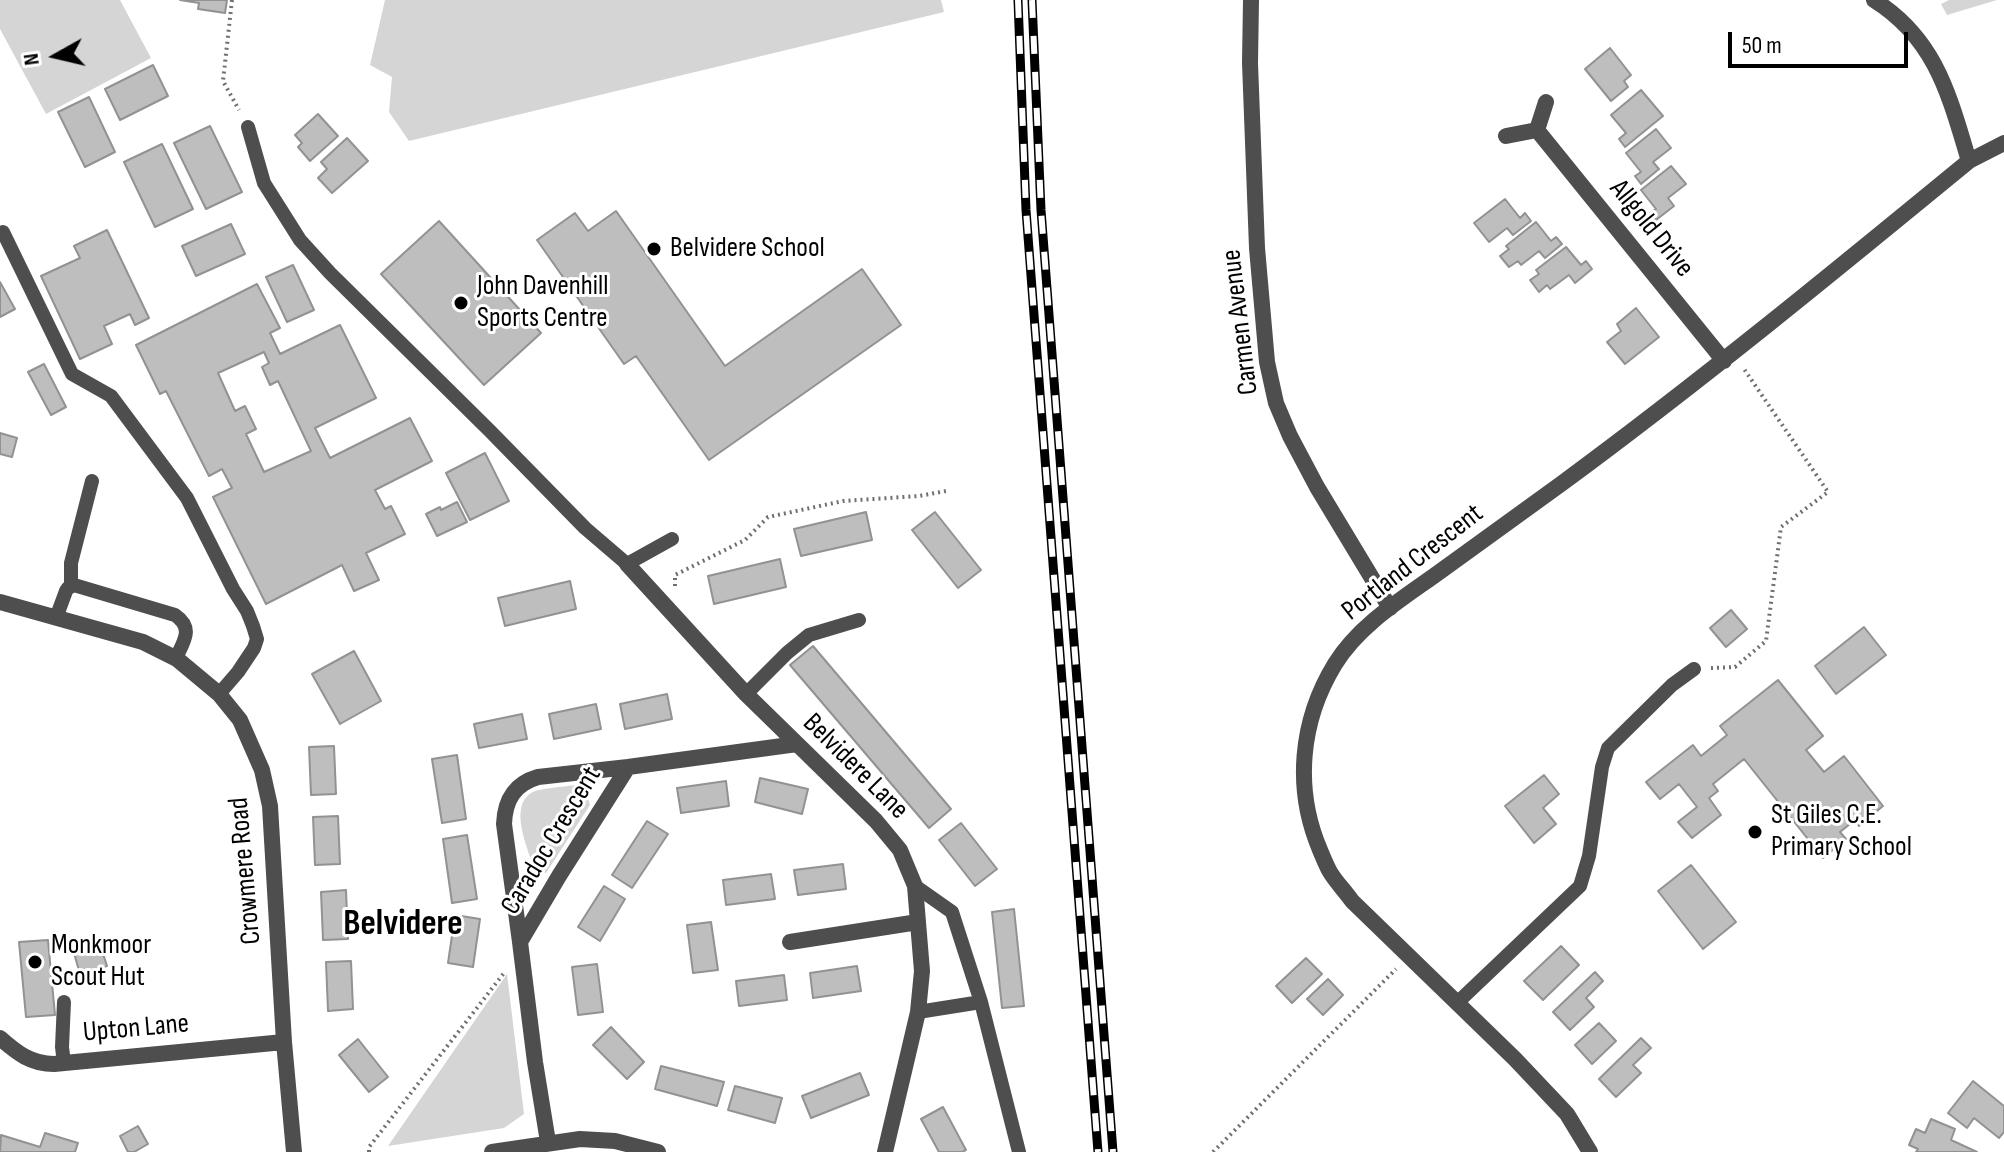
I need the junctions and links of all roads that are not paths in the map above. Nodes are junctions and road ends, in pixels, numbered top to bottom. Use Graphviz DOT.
graph roads {
  1 [pos="1251,0"];
  2 [pos="1874,0"];
  3 [pos="1546,102"];
  4 [pos="248,127"];
  5 [pos="1537,130"];
  6 [pos="1506,136"];
  7 [pos="2004,143"];
  8 [pos="1969,161"];
  9 [pos="3,232"];
  10 [pos="1729,357"];
  11 [pos="92,481"];
  12 [pos="672,539"];
  13 [pos="627,564"];
  14 [pos="71,586"];
  15 [pos="0,602"];
  16 [pos="1390,608"];
  17 [pos="56,618"];
  18 [pos="859,620"];
  19 [pos="176,658"];
  20 [pos="1694,669"];
  21 [pos="219,694"];
  22 [pos="746,694"];
  23 [pos="797,744"];
  24 [pos="628,767"];
  25 [pos="915,886"];
  26 [pos="918,922"];
  27 [pos="520,942"];
  28 [pos="790,942"];
  29 [pos="64,1002"];
  30 [pos="981,1002"];
  31 [pos="1457,1003"];
  32 [pos="918,1012"];
  33 [pos="0,1038"];
  34 [pos="284,1042"];
  35 [pos="64,1063"];
  36 [pos="548,1142"];
  37 [pos="294,1152"];
  38 [pos="492,1152"];
  39 [pos="658,1152"];
  40 [pos="885,1152"];
  41 [pos="1019,1152"];
  42 [pos="1590,1152"];
  1 -- 16 [label="street, Carmen Avenue"];
  2 -- 8 [label="street"];
  3 -- 5 [label="street"];
  4 -- 13 [label="lane"];
  5 -- 6 [label="street"];
  5 -- 10 [label="street, Allgold Drive"];
  7 -- 8 [label="street, Portland Crescent"];
  8 -- 10 [label="street, Portland Crescent"];
  9 -- 21 [label="lane"];
  10 -- 16 [label="street, Portland Crescent"];
  11 -- 14 [label="lane"];
  12 -- 13 [label="lane"];
  13 -- 22 [label="street, Belvidere Lane"];
  14 -- 17 [label="lane"];
  14 -- 19 [label="lane"];
  15 -- 17 [label="street, Crowmere Road"];
  16 -- 31 [label="street, Portland Crescent"];
  17 -- 19 [label="street, Crowmere Road"];
  18 -- 22 [label="lane"];
  19 -- 21 [label="street, Crowmere Road"];
  20 -- 31 [label="lane"];
  21 -- 34 [label="street, Crowmere Road"];
  22 -- 23 [label="street, Belvidere Lane"];
  23 -- 24 [label="street, Caradoc Crescent"];
  23 -- 25 [label="street, Belvidere Lane"];
  24 -- 27 [label="street, Caradoc Crescent"];
  24 -- 27 [label="street, Caradoc Crescent"];
  25 -- 26 [label="street, Belvidere Lane"];
  25 -- 30 [label="lane"];
  26 -- 28 [label="street"];
  26 -- 32 [label="street, Belvidere Lane"];
  27 -- 36 [label="street, Caradoc Crescent"];
  29 -- 35 [label="lane"];
  30 -- 32 [label="lane"];
  30 -- 41 [label="lane"];
  31 -- 42 [label="street, Portland Crescent"];
  32 -- 40 [label="street, Belvidere Lane"];
  33 -- 35 [label="street, Upton Lane"];
  34 -- 35 [label="street, Upton Lane"];
  34 -- 37 [label="street, Crowmere Road"];
  36 -- 38 [label="street"];
  36 -- 39 [label="street"];
}
